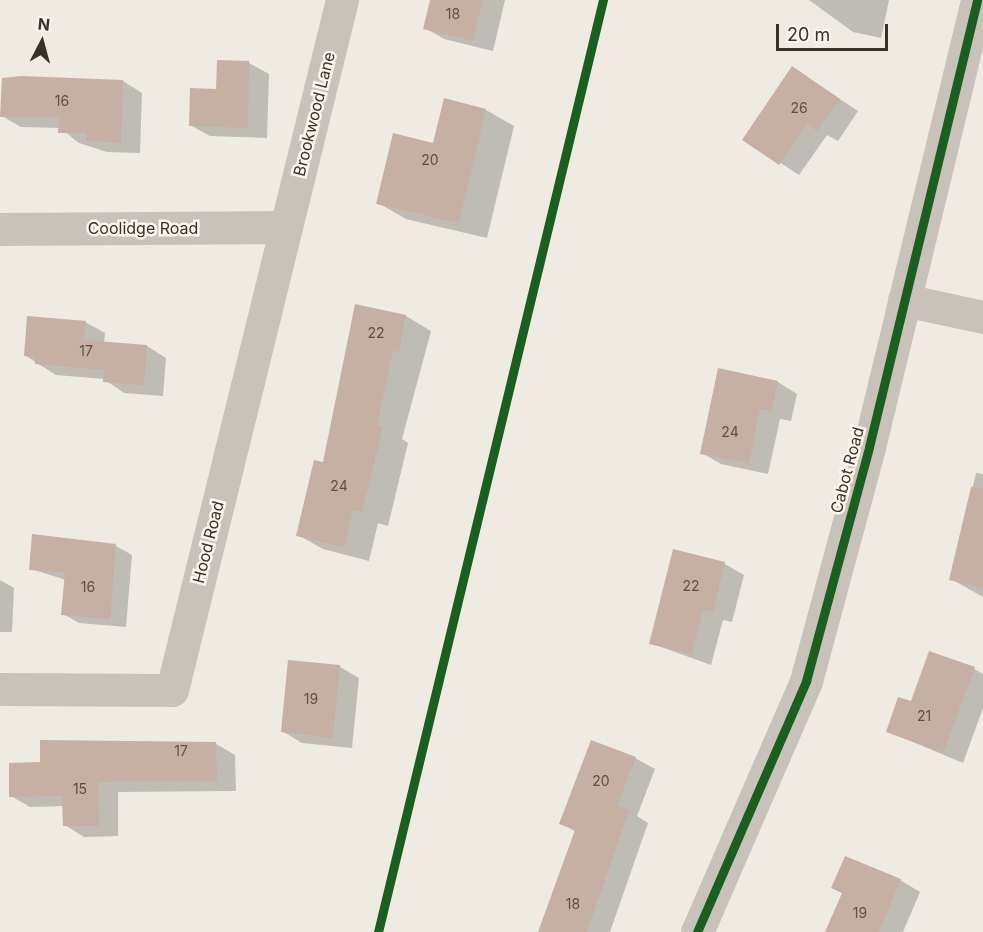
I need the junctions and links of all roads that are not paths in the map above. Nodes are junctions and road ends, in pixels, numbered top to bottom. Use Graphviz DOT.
graph roads {
  1 [pos="342,0"];
  2 [pos="977,0"];
  3 [pos="286,227"];
  4 [pos="0,229"];
  5 [pos="904,300"];
  6 [pos="983,316"];
  7 [pos="0,689"];
  8 [pos="697,932"];
  1 -- 3 [label="street, Brookwood Lane"];
  2 -- 5 [label="street, Cabot Road"];
  3 -- 4 [label="street, Coolidge Road"];
  3 -- 7 [label="street, Hood Road"];
  5 -- 6 [label="street"];
  5 -- 8 [label="street, Cabot Road"];
}
